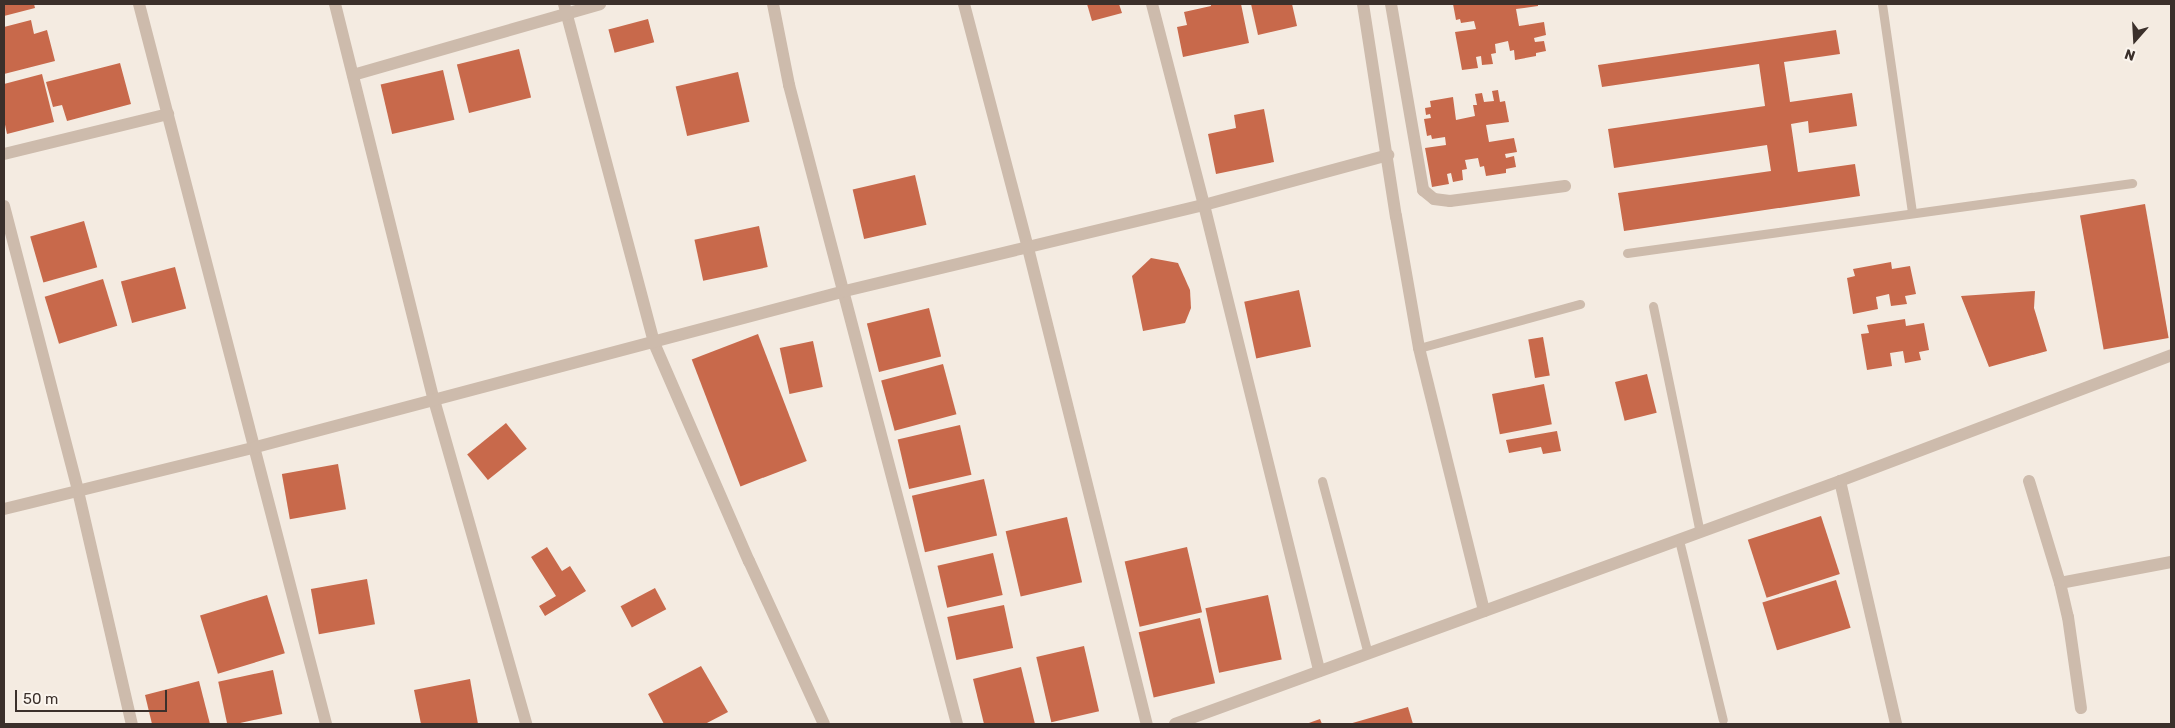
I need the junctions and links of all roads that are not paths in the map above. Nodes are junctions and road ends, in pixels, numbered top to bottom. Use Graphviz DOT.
graph roads {
  1 [pos="139,4"];
  2 [pos="335,4"];
  3 [pos="600,4"];
  4 [pos="773,4"];
  5 [pos="964,4"];
  6 [pos="1152,4"];
  7 [pos="1364,4"];
  8 [pos="1391,4"];
  9 [pos="1882,4"];
  10 [pos="565,8"];
  11 [pos="353,75"];
  12 [pos="168,114"];
  13 [pos="4,154"];
  14 [pos="1388,155"];
  15 [pos="2132,183"];
  16 [pos="1565,186"];
  17 [pos="1204,205"];
  18 [pos="4,206"];
  19 [pos="1912,214"];
  20 [pos="1028,248"];
  21 [pos="1627,253"];
  22 [pos="845,290"];
  23 [pos="1580,304"];
  24 [pos="1653,306"];
  25 [pos="654,343"];
  26 [pos="1419,348"];
  27 [pos="2171,355"];
  28 [pos="434,400"];
  29 [pos="256,447"];
  30 [pos="1322,481"];
  31 [pos="1840,481"];
  32 [pos="2029,481"];
  33 [pos="78,491"];
  34 [pos="4,509"];
  35 [pos="1700,532"];
  36 [pos="1679,540"];
  37 [pos="2171,562"];
  38 [pos="2060,583"];
  39 [pos="1484,611"];
  40 [pos="1368,654"];
  41 [pos="1319,671"];
  42 [pos="2081,708"];
  43 [pos="1722,720"];
  44 [pos="132,724"];
  45 [pos="326,724"];
  46 [pos="526,724"];
  47 [pos="824,724"];
  48 [pos="957,724"];
  49 [pos="1147,724"];
  50 [pos="1175,724"];
  51 [pos="1896,724"];
  1 -- 12 [label="street"];
  2 -- 11 [label="street"];
  3 -- 10 [label="street"];
  4 -- 22 [label="street"];
  5 -- 20 [label="street"];
  6 -- 17 [label="street"];
  7 -- 14 [label="street"];
  8 -- 16 [label="street"];
  9 -- 19 [label="lane"];
  10 -- 11 [label="street"];
  10 -- 25 [label="street"];
  11 -- 28 [label="street"];
  12 -- 13 [label="street"];
  12 -- 29 [label="street"];
  14 -- 17 [label="street"];
  14 -- 26 [label="street"];
  15 -- 19 [label="lane"];
  17 -- 20 [label="street"];
  17 -- 41 [label="street"];
  18 -- 33 [label="street"];
  19 -- 21 [label="lane"];
  20 -- 22 [label="street"];
  20 -- 49 [label="street"];
  22 -- 25 [label="street"];
  22 -- 48 [label="street"];
  23 -- 26 [label="lane"];
  24 -- 35 [label="lane"];
  25 -- 28 [label="street"];
  25 -- 47 [label="street"];
  26 -- 39 [label="street"];
  27 -- 31 [label="street"];
  28 -- 29 [label="street"];
  28 -- 46 [label="street"];
  29 -- 33 [label="street"];
  29 -- 45 [label="street"];
  30 -- 40 [label="lane"];
  31 -- 35 [label="street"];
  31 -- 51 [label="street"];
  32 -- 38 [label="street"];
  33 -- 34 [label="street"];
  33 -- 44 [label="street"];
  35 -- 36 [label="street"];
  36 -- 39 [label="street"];
  36 -- 43 [label="lane"];
  37 -- 38 [label="street"];
  38 -- 42 [label="street"];
  39 -- 40 [label="street"];
  40 -- 41 [label="street"];
  41 -- 50 [label="street"];
}
